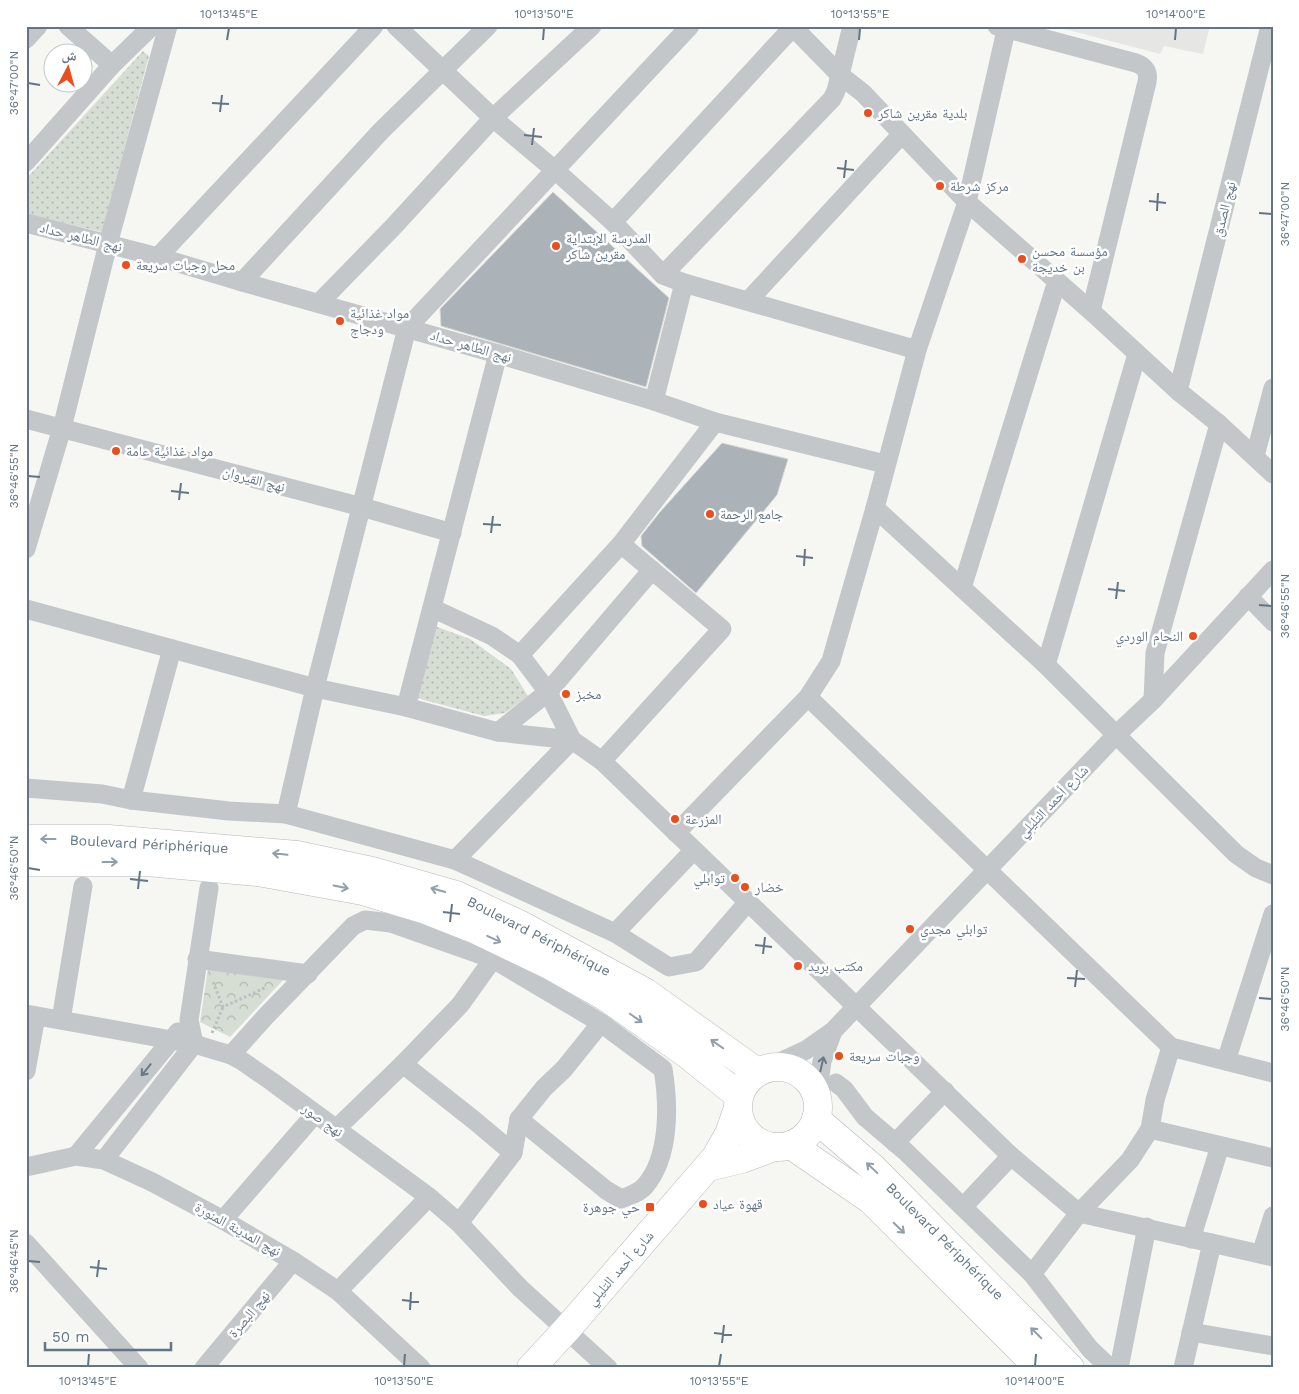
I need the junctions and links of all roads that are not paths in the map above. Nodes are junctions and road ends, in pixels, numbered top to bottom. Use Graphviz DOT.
graph roads {
  1 [pos="38,26"];
  2 [pos="68,26"];
  3 [pos="152,26"];
  4 [pos="168,26"];
  5 [pos="396,26"];
  6 [pos="488,26"];
  7 [pos="592,26"];
  8 [pos="690,26"];
  9 [pos="852,26"];
  10 [pos="1271,26"];
  11 [pos="793,27"];
  12 [pos="1003,27"];
  13 [pos="367,28"];
  14 [pos="26,39"];
  15 [pos="112,65"];
  16 [pos="443,71"];
  17 [pos="840,75"];
  18 [pos="493,118"];
  19 [pos="902,134"];
  20 [pos="26,162"];
  21 [pos="556,171"];
  22 [pos="967,202"];
  23 [pos="613,222"];
  24 [pos="26,223"];
  25 [pos="108,244"];
  26 [pos="158,257"];
  27 [pos="663,275"];
  28 [pos="1057,281"];
  29 [pos="242,282"];
  30 [pos="684,283"];
  31 [pos="748,301"];
  32 [pos="319,303"];
  33 [pos="1091,311"];
  34 [pos="407,328"];
  35 [pos="917,350"];
  36 [pos="498,354"];
  37 [pos="1137,354"];
  38 [pos="1273,388"];
  39 [pos="1178,391"];
  40 [pos="654,401"];
  41 [pos="26,419"];
  42 [pos="715,422"];
  43 [pos="1219,424"];
  44 [pos="62,428"];
  45 [pos="1255,456"];
  46 [pos="885,464"];
  47 [pos="1273,474"];
  48 [pos="362,507"];
  49 [pos="875,508"];
  50 [pos="452,533"];
  51 [pos="621,544"];
  52 [pos="26,549"];
  53 [pos="652,570"];
  54 [pos="1273,570"];
  55 [pos="962,588"];
  56 [pos="1248,596"];
  57 [pos="432,608"];
  58 [pos="26,609"];
  59 [pos="1273,622"];
  60 [pos="172,649"];
  61 [pos="520,655"];
  62 [pos="1046,665"];
  63 [pos="315,688"];
  64 [pos="548,692"];
  65 [pos="808,698"];
  66 [pos="1153,700"];
  67 [pos="406,707"];
  68 [pos="498,732"];
  69 [pos="1116,735"];
  70 [pos="572,740"];
  71 [pos="602,761"];
  72 [pos="26,788"];
  73 [pos="131,800"];
  74 [pos="286,814"];
  75 [pos="676,833"];
  76 [pos="26,840"];
  77 [pos="694,850"];
  78 [pos="455,860"];
  79 [pos="26,862"];
  80 [pos="987,870"];
  81 [pos="1273,875"];
  82 [pos="83,886"];
  83 [pos="209,888"];
  84 [pos="748,902"];
  85 [pos="1273,914"];
  86 [pos="615,933"];
  87 [pos="493,959"];
  88 [pos="197,960"];
  89 [pos="308,974"];
  90 [pos="857,1007"];
  91 [pos="31,1015"];
  92 [pos="62,1020"];
  93 [pos="189,1020"];
  94 [pos="601,1022"];
  95 [pos="833,1031"];
  96 [pos="170,1040"];
  97 [pos="201,1046"];
  98 [pos="1171,1047"];
  99 [pos="231,1055"];
  100 [pos="1226,1061"];
  101 [pos="403,1064"];
  102 [pos="762,1070"];
  103 [pos="26,1071"];
  104 [pos="1273,1073"];
  105 [pos="945,1091"];
  106 [pos="823,1100"];
  107 [pos="738,1103"];
  108 [pos="315,1114"];
  109 [pos="519,1119"];
  110 [pos="336,1129"];
  111 [pos="1150,1129"];
  112 [pos="895,1143"];
  113 [pos="783,1146"];
  114 [pos="1220,1146"];
  115 [pos="513,1153"];
  116 [pos="76,1156"];
  117 [pos="1011,1156"];
  118 [pos="1273,1158"];
  119 [pos="104,1160"];
  120 [pos="26,1167"];
  121 [pos="708,1167"];
  122 [pos="429,1197"];
  123 [pos="963,1207"];
  124 [pos="1079,1213"];
  125 [pos="1273,1216"];
  126 [pos="223,1220"];
  127 [pos="459,1223"];
  128 [pos="1146,1227"];
  129 [pos="1191,1239"];
  130 [pos="26,1243"];
  131 [pos="1212,1243"];
  132 [pos="1267,1255"];
  133 [pos="294,1261"];
  134 [pos="1032,1274"];
  135 [pos="338,1291"];
  136 [pos="567,1329"];
  137 [pos="1191,1332"];
  138 [pos="1273,1346"];
  139 [pos="139,1368"];
  140 [pos="204,1368"];
  141 [pos="421,1368"];
  142 [pos="531,1368"];
  143 [pos="608,1368"];
  144 [pos="1039,1368"];
  145 [pos="1070,1368"];
  146 [pos="1110,1368"];
  147 [pos="1120,1368"];
  148 [pos="1183,1368"];
  1 -- 14 [label="street"];
  2 -- 15 [label="street"];
  3 -- 15 [label="street"];
  4 -- 25 [label="street"];
  5 -- 16 [label="street"];
  6 -- 16 [label="street"];
  7 -- 18 [label="street"];
  8 -- 21 [label="street"];
  9 -- 17 [label="street"];
  10 -- 39 [label="street, نهج الصدق"];
  11 -- 17 [label="street"];
  11 -- 23 [label="street"];
  12 -- 22 [label="street"];
  12 -- 33 [label="street"];
  13 -- 26 [label="street"];
  15 -- 20 [label="street"];
  16 -- 18 [label="street"];
  16 -- 29 [label="street"];
  17 -- 19 [label="street"];
  17 -- 27 [label="street"];
  18 -- 21 [label="street"];
  18 -- 32 [label="street"];
  19 -- 22 [label="street"];
  19 -- 31 [label="street"];
  21 -- 23 [label="street"];
  21 -- 34 [label="street"];
  22 -- 28 [label="street"];
  22 -- 35 [label="street"];
  23 -- 27 [label="street"];
  24 -- 25 [label="street, نهج الطاهر حداد"];
  25 -- 26 [label="street, نهج الطاهر حداد"];
  25 -- 44 [label="street"];
  26 -- 29 [label="street, نهج الطاهر حداد"];
  27 -- 30 [label="street"];
  28 -- 33 [label="street"];
  28 -- 55 [label="street"];
  29 -- 32 [label="street, نهج الطاهر حداد"];
  30 -- 31 [label="street"];
  30 -- 40 [label="street"];
  31 -- 35 [label="street"];
  32 -- 34 [label="street, نهج الطاهر حداد"];
  33 -- 37 [label="street"];
  34 -- 36 [label="street, نهج الطاهر حداد"];
  34 -- 48 [label="street"];
  35 -- 46 [label="street"];
  36 -- 40 [label="street, نهج الطاهر حداد"];
  36 -- 50 [label="street"];
  37 -- 39 [label="street"];
  37 -- 62 [label="street"];
  38 -- 45 [label="street"];
  39 -- 43 [label="street"];
  40 -- 42 [label="street, نهج الطاهر حداد"];
  41 -- 44 [label="street, نهج القيروان"];
  42 -- 46 [label="street, نهج الطاهر حداد"];
  42 -- 51 [label="street"];
  43 -- 45 [label="street"];
  43 -- 66 [label="street"];
  44 -- 48 [label="street, نهج القيروان"];
  44 -- 52 [label="street"];
  45 -- 47 [label="street"];
  46 -- 49 [label="street"];
  48 -- 50 [label="street, نهج القيروان"];
  48 -- 63 [label="street"];
  49 -- 55 [label="street"];
  49 -- 65 [label="street"];
  50 -- 57 [label="street"];
  51 -- 53 [label="street"];
  51 -- 61 [label="street"];
  53 -- 64 [label="street"];
  53 -- 71 [label="street"];
  54 -- 56 [label="street, شارع أحمد التليلي"];
  55 -- 62 [label="street"];
  56 -- 59 [label="street"];
  56 -- 66 [label="street, شارع أحمد التليلي"];
  57 -- 61 [label="street"];
  57 -- 67 [label="street"];
  58 -- 60 [label="street"];
  60 -- 63 [label="street"];
  60 -- 73 [label="street"];
  61 -- 64 [label="street"];
  62 -- 69 [label="street"];
  63 -- 67 [label="street"];
  63 -- 74 [label="street"];
  64 -- 68 [label="street"];
  64 -- 70 [label="street"];
  65 -- 75 [label="street"];
  65 -- 80 [label="street"];
  66 -- 69 [label="street, شارع أحمد التليلي"];
  67 -- 68 [label="street"];
  68 -- 70 [label="street"];
  69 -- 80 [label="street, شارع أحمد التليلي"];
  69 -- 81 [label="street"];
  70 -- 71 [label="street"];
  70 -- 78 [label="street"];
  71 -- 75 [label="street"];
  72 -- 73 [label="street"];
  73 -- 74 [label="street"];
  74 -- 78 [label="street"];
  75 -- 77 [label="street"];
  102 -- 76 [label="main road, Boulevard Périphérique, one-way"];
  77 -- 84 [label="street"];
  77 -- 86 [label="street"];
  78 -- 86 [label="street"];
  79 -- 107 [label="main road, Boulevard Périphérique, one-way"];
  80 -- 90 [label="street, شارع أحمد التليلي"];
  80 -- 98 [label="street"];
  82 -- 92 [label="street"];
  83 -- 88 [label="street"];
  84 -- 86 [label="street"];
  84 -- 90 [label="street"];
  85 -- 100 [label="street"];
  87 -- 89 [label="street"];
  87 -- 94 [label="street"];
  87 -- 101 [label="street"];
  88 -- 89 [label="street"];
  88 -- 93 [label="street"];
  89 -- 99 [label="street"];
  90 -- 95 [label="street, شارع أحمد التليلي"];
  90 -- 105 [label="street"];
  91 -- 92 [label="street, نهج صور"];
  91 -- 103 [label="street"];
  92 -- 96 [label="street, نهج صور"];
  93 -- 96 [label="street"];
  93 -- 97 [label="street"];
  94 -- 109 [label="street"];
  94 -- 109 [label="street"];
  95 -- 102 [label="street"];
  106 -- 95 [label="street, one-way"];
  96 -- 97 [label="street, نهج صور"];
  96 -- 116 [label="street, one-way"];
  97 -- 99 [label="street, نهج صور"];
  97 -- 119 [label="street"];
  98 -- 100 [label="street"];
  98 -- 111 [label="street"];
  99 -- 108 [label="street, نهج صور"];
  100 -- 104 [label="street"];
  101 -- 110 [label="street"];
  101 -- 115 [label="street"];
  102 -- 106 [label="main road"];
  102 -- 107 [label="main road"];
  105 -- 112 [label="street"];
  105 -- 117 [label="street"];
  106 -- 112 [label="street"];
  106 -- 113 [label="main road"];
  145 -- 106 [label="main road, Boulevard Périphérique, one-way"];
  107 -- 113 [label="main road"];
  107 -- 121 [label="main road, شارع أحمد التليلي"];
  108 -- 110 [label="street, نهج صور"];
  108 -- 126 [label="street"];
  109 -- 115 [label="street"];
  110 -- 122 [label="street, نهج صور"];
  111 -- 114 [label="street"];
  111 -- 124 [label="street"];
  112 -- 123 [label="street"];
  113 -- 121 [label="main road"];
  113 -- 144 [label="main road, Boulevard Périphérique, one-way"];
  114 -- 118 [label="street"];
  114 -- 129 [label="street"];
  115 -- 127 [label="street"];
  116 -- 119 [label="street, نهج المدينة المنورة"];
  116 -- 120 [label="street, نهج المدينة المنورة"];
  117 -- 123 [label="street"];
  117 -- 124 [label="street"];
  119 -- 126 [label="street, نهج المدينة المنورة"];
  121 -- 136 [label="main road, شارع أحمد التليلي"];
  122 -- 127 [label="street, نهج صور"];
  122 -- 135 [label="street"];
  123 -- 134 [label="street"];
  124 -- 128 [label="street"];
  124 -- 134 [label="street"];
  125 -- 132 [label="street"];
  126 -- 133 [label="street, نهج المدينة المنورة"];
  127 -- 136 [label="street, نهج صور"];
  128 -- 129 [label="street"];
  128 -- 147 [label="street"];
  129 -- 131 [label="street"];
  130 -- 139 [label="street"];
  131 -- 132 [label="street"];
  131 -- 137 [label="street"];
  133 -- 135 [label="street, نهج المدينة المنورة"];
  133 -- 140 [label="street, نهج البصرة"];
  134 -- 146 [label="street"];
  135 -- 141 [label="street, نهج المدينة المنورة"];
  136 -- 142 [label="main road, شارع أحمد التليلي"];
  136 -- 143 [label="street, نهج صور"];
  137 -- 138 [label="street"];
  137 -- 148 [label="street"];
}
